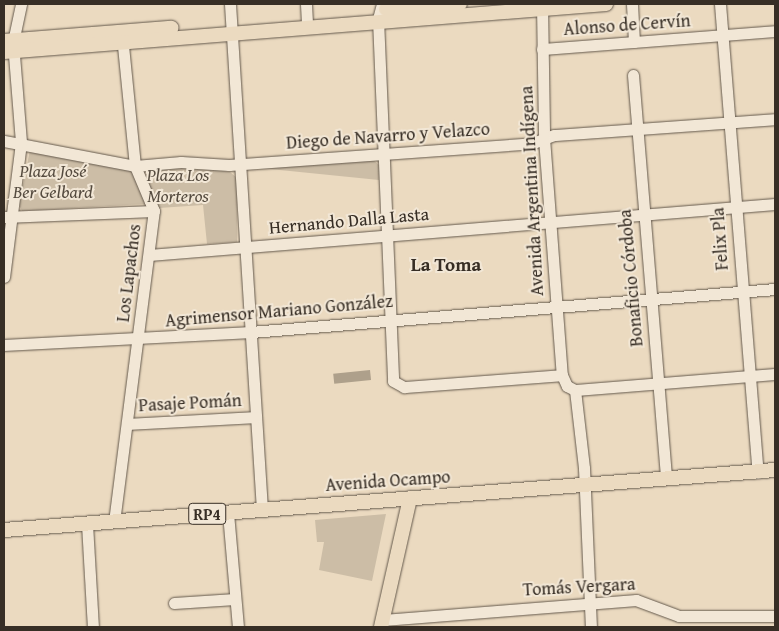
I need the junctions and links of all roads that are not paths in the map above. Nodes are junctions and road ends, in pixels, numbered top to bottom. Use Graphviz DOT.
graph roads {
  1 [pos="21,4"];
  2 [pos="230,4"];
  3 [pos="460,4"];
  4 [pos="606,4"];
  5 [pos="632,4"];
  6 [pos="720,4"];
  7 [pos="542,6"];
  8 [pos="381,11"];
  9 [pos="307,15"];
  10 [pos="232,28"];
  11 [pos="775,31"];
  12 [pos="723,35"];
  13 [pos="122,37"];
  14 [pos="634,42"];
  15 [pos="8,47"];
  16 [pos="542,49"];
  17 [pos="633,74"];
  18 [pos="775,118"];
  19 [pos="730,122"];
  20 [pos="637,129"];
  21 [pos="544,138"];
  22 [pos="4,141"];
  23 [pos="21,142"];
  24 [pos="383,154"];
  25 [pos="240,164"];
  26 [pos="135,166"];
  27 [pos="775,204"];
  28 [pos="736,207"];
  29 [pos="154,211"];
  30 [pos="644,214"];
  31 [pos="6,217"];
  32 [pos="551,222"];
  33 [pos="386,236"];
  34 [pos="245,247"];
  35 [pos="149,255"];
  36 [pos="4,277"];
  37 [pos="775,289"];
  38 [pos="742,292"];
  39 [pos="652,299"];
  40 [pos="556,307"];
  41 [pos="391,320"];
  42 [pos="251,332"];
  43 [pos="138,338"];
  44 [pos="4,344"];
  45 [pos="775,374"];
  46 [pos="562,375"];
  47 [pos="749,376"];
  48 [pos="658,384"];
  49 [pos="575,390"];
  50 [pos="256,416"];
  51 [pos="127,424"];
  52 [pos="775,470"];
  53 [pos="758,472"];
  54 [pos="666,479"];
  55 [pos="583,485"];
  56 [pos="410,498"];
  57 [pos="262,510"];
  58 [pos="228,513"];
  59 [pos="114,522"];
  60 [pos="87,524"];
  61 [pos="4,530"];
  62 [pos="235,599"];
  63 [pos="174,603"];
  64 [pos="589,603"];
  65 [pos="775,616"];
  66 [pos="382,624"];
  67 [pos="93,627"];
  68 [pos="238,627"];
  69 [pos="591,627"];
  1 -- 15 [label="street"];
  2 -- 10 [label="street"];
  3 -- 8 [label="main road"];
  4 -- 7 [label="main road"];
  5 -- 14 [label="street"];
  6 -- 12 [label="street, Felix Pla"];
  7 -- 8 [label="main road"];
  7 -- 16 [label="street, Avenida Argentina Indígena"];
  8 -- 9 [label="main road"];
  8 -- 24 [label="street"];
  9 -- 10 [label="main road"];
  10 -- 13 [label="main road"];
  10 -- 25 [label="street"];
  11 -- 12 [label="street, Alonso de Cervín"];
  12 -- 14 [label="street, Alonso de Cervín"];
  12 -- 19 [label="street, Felix Pla"];
  13 -- 15 [label="main road"];
  13 -- 26 [label="street, Los Lapachos"];
  14 -- 16 [label="street, Alonso de Cervín"];
  15 -- 23 [label="street"];
  16 -- 21 [label="street, Avenida Argentina Indígena"];
  17 -- 20 [label="street, Bonaficio Córdoba"];
  18 -- 19 [label="street, Diego de Navarro y Velazco"];
  19 -- 20 [label="street, Diego de Navarro y Velazco"];
  19 -- 28 [label="street, Felix Pla"];
  20 -- 21 [label="street, Diego de Navarro y Velazco"];
  20 -- 30 [label="street, Bonaficio Córdoba"];
  21 -- 24 [label="street, Diego de Navarro y Velazco"];
  21 -- 32 [label="street, Avenida Argentina Indígena"];
  22 -- 23 [label="street, Diego de Navarro y Velazco"];
  23 -- 26 [label="street, Diego de Navarro y Velazco"];
  23 -- 31 [label="street"];
  24 -- 25 [label="street, Diego de Navarro y Velazco"];
  24 -- 33 [label="street"];
  25 -- 26 [label="street, Diego de Navarro y Velazco"];
  25 -- 34 [label="street"];
  26 -- 29 [label="street, Los Lapachos"];
  27 -- 28 [label="street, Hernando Dalla Lasta"];
  28 -- 30 [label="street, Hernando Dalla Lasta"];
  28 -- 38 [label="street, Felix Pla"];
  29 -- 31 [label="street"];
  29 -- 35 [label="street, Los Lapachos"];
  30 -- 32 [label="street, Hernando Dalla Lasta"];
  30 -- 39 [label="street, Bonaficio Córdoba"];
  31 -- 36 [label="street"];
  32 -- 33 [label="street, Hernando Dalla Lasta"];
  32 -- 40 [label="street, Avenida Argentina Indígena"];
  33 -- 34 [label="street, Hernando Dalla Lasta"];
  33 -- 41 [label="street"];
  34 -- 35 [label="street, Hernando Dalla Lasta"];
  34 -- 42 [label="street"];
  35 -- 43 [label="street, Los Lapachos"];
  37 -- 38 [label="street, Agrimensor Mariano González"];
  38 -- 39 [label="street, Agrimensor Mariano González"];
  38 -- 47 [label="street, Felix Pla"];
  39 -- 40 [label="street, Agrimensor Mariano González"];
  39 -- 48 [label="street, Bonaficio Córdoba"];
  40 -- 41 [label="street, Agrimensor Mariano González"];
  40 -- 46 [label="street, Avenida Argentina Indígena"];
  41 -- 42 [label="street, Agrimensor Mariano González"];
  41 -- 46 [label="street"];
  42 -- 43 [label="street, Agrimensor Mariano González"];
  42 -- 50 [label="street"];
  43 -- 44 [label="street, Agrimensor Mariano González"];
  43 -- 51 [label="street, Los Lapachos"];
  45 -- 47 [label="street"];
  46 -- 49 [label="street"];
  47 -- 48 [label="street"];
  47 -- 53 [label="street, Felix Pla"];
  48 -- 49 [label="street"];
  48 -- 54 [label="street, Bonaficio Córdoba"];
  49 -- 55 [label="street"];
  50 -- 51 [label="street, Pasaje Pomán"];
  50 -- 57 [label="street"];
  51 -- 59 [label="street, Los Lapachos"];
  52 -- 53 [label="main road, Avenida Ocampo / RP4"];
  53 -- 54 [label="main road, Avenida Ocampo / RP4"];
  54 -- 55 [label="main road, Avenida Ocampo / RP4"];
  55 -- 56 [label="main road, Avenida Ocampo / RP4"];
  55 -- 64 [label="street"];
  56 -- 57 [label="main road, Avenida Ocampo / RP4"];
  56 -- 66 [label="main road"];
  57 -- 58 [label="main road, Avenida Ocampo / RP4"];
  58 -- 59 [label="main road, Avenida Ocampo / RP4"];
  58 -- 62 [label="street"];
  59 -- 60 [label="main road, Avenida Ocampo / RP4"];
  60 -- 61 [label="main road, Avenida Ocampo / RP4"];
  60 -- 67 [label="street"];
  62 -- 63 [label="street"];
  62 -- 68 [label="street"];
  64 -- 65 [label="street, Tomás Vergara"];
  64 -- 66 [label="street, Tomás Vergara"];
  64 -- 69 [label="street"];
}
